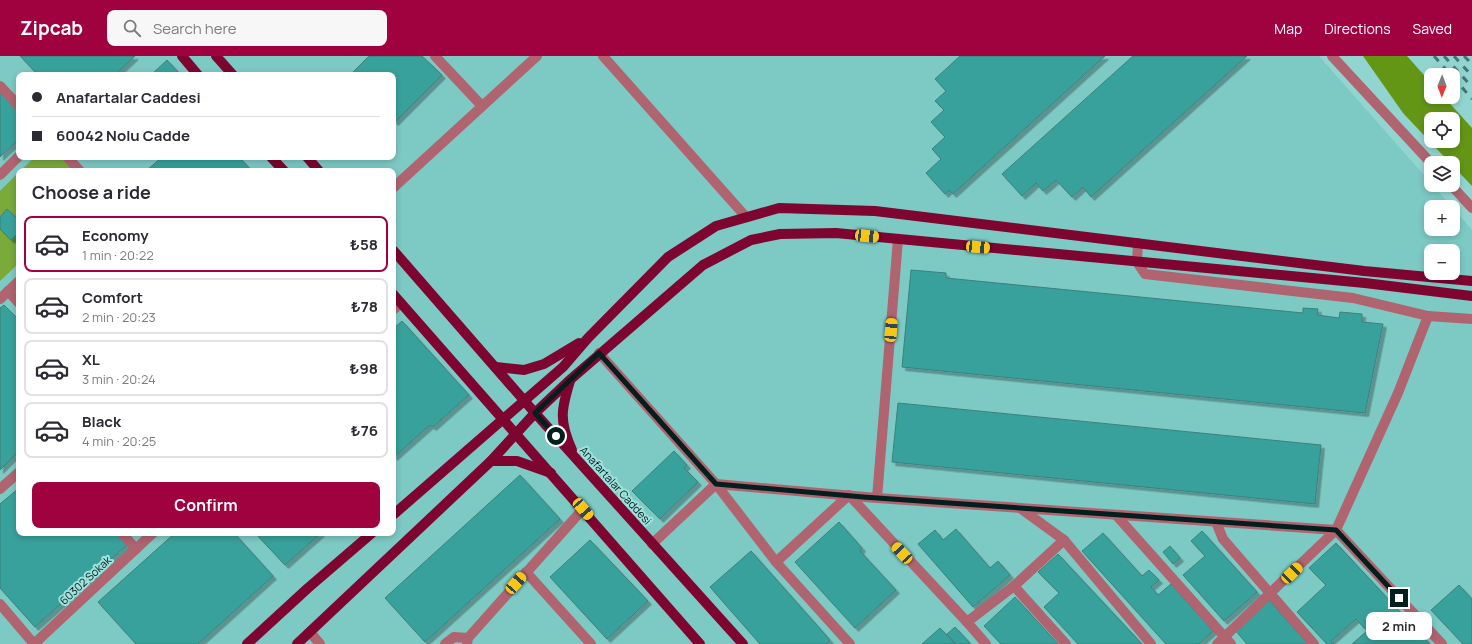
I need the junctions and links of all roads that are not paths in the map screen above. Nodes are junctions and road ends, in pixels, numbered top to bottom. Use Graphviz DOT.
graph roads {
  1 [pos="182,56"];
  2 [pos="216,56"];
  3 [pos="435,56"];
  4 [pos="537,56"];
  5 [pos="603,56"];
  6 [pos="1332,56"];
  7 [pos="195,72"];
  8 [pos="230,72"];
  9 [pos="0,86"];
  10 [pos="16,103"];
  11 [pos="482,106"];
  12 [pos="1425,156"];
  13 [pos="16,159"];
  14 [pos="70,160"];
  15 [pos="274,160"];
  16 [pos="309,160"];
  17 [pos="77,168"];
  18 [pos="281,168"];
  19 [pos="316,168"];
  20 [pos="0,175"];
  21 [pos="396,185"];
  22 [pos="1457,192"];
  23 [pos="1472,208"];
  24 [pos="746,217"];
  25 [pos="898,239"];
  26 [pos="1138,243"];
  27 [pos="396,253"];
  28 [pos="1136,262"];
  29 [pos="1472,281"];
  30 [pos="16,284"];
  31 [pos="8,291"];
  32 [pos="1472,296"];
  33 [pos="396,297"];
  34 [pos="0,299"];
  35 [pos="16,300"];
  36 [pos="401,303"];
  37 [pos="396,307"];
  38 [pos="1428,316"];
  39 [pos="1472,320"];
  40 [pos="588,338"];
  41 [pos="599,353"];
  42 [pos="496,367"];
  43 [pos="571,379"];
  44 [pos="526,401"];
  45 [pos="535,413"];
  46 [pos="505,419"];
  47 [pos="517,434"];
  48 [pos="576,459"];
  49 [pos="491,461"];
  50 [pos="552,473"];
  51 [pos="16,475"];
  52 [pos="716,484"];
  53 [pos="0,489"];
  54 [pos="849,496"];
  55 [pos="878,498"];
  56 [pos="1019,508"];
  57 [pos="583,509"];
  58 [pos="396,512"];
  59 [pos="1116,515"];
  60 [pos="1216,522"];
  61 [pos="1336,530"];
  62 [pos="125,536"];
  63 [pos="149,536"];
  64 [pos="369,536"];
  65 [pos="1064,540"];
  66 [pos="652,544"];
  67 [pos="136,548"];
  68 [pos="776,562"];
  69 [pos="526,572"];
  70 [pos="1014,586"];
  71 [pos="1270,594"];
  72 [pos="0,604"];
  73 [pos="966,622"];
  74 [pos="310,632"];
  75 [pos="468,641"];
  76 [pos="1224,642"];
  77 [pos="34,644"];
  78 [pos="247,644"];
  79 [pos="298,644"];
  80 [pos="320,644"];
  81 [pos="445,644"];
  82 [pos="591,644"];
  83 [pos="700,644"];
  84 [pos="743,644"];
  85 [pos="850,644"];
  86 [pos="986,644"];
  87 [pos="1066,644"];
  88 [pos="1151,644"];
  89 [pos="1314,644"];
  90 [pos="1442,644"];
  1 -- 7 [label="main road"];
  2 -- 8 [label="main road"];
  3 -- 11 [label="street"];
  4 -- 11 [label="street"];
  5 -- 24 [label="street"];
  6 -- 12 [label="street"];
  9 -- 10 [label="street"];
  11 -- 21 [label="street"];
  13 -- 20 [label="street"];
  14 -- 17 [label="street"];
  15 -- 18 [label="main road"];
  16 -- 19 [label="main road"];
  22 -- 23 [label="street"];
  24 -- 26 [label="main road"];
  24 -- 40 [label="main road"];
  25 -- 28 [label="main road"];
  25 -- 41 [label="main road"];
  25 -- 55 [label="street"];
  26 -- 28 [label="street"];
  26 -- 29 [label="main road"];
  27 -- 42 [label="main road, Anafartalar Caddesi"];
  28 -- 32 [label="main road"];
  28 -- 38 [label="street"];
  30 -- 31 [label="street"];
  31 -- 34 [label="street"];
  31 -- 35 [label="street"];
  33 -- 36 [label="main road"];
  36 -- 37 [label="street"];
  36 -- 46 [label="main road"];
  38 -- 39 [label="street"];
  38 -- 61 [label="street"];
  40 -- 42 [label="main road"];
  40 -- 44 [label="main road"];
  41 -- 43 [label="main road"];
  41 -- 52 [label="street"];
  42 -- 44 [label="main road, Anafartalar Caddesi"];
  43 -- 45 [label="main road"];
  43 -- 48 [label="main road"];
  44 -- 45 [label="main road, Anafartalar Caddesi"];
  44 -- 46 [label="main road"];
  45 -- 47 [label="main road"];
  45 -- 48 [label="main road, Anafartalar Caddesi"];
  46 -- 47 [label="main road"];
  46 -- 58 [label="main road"];
  47 -- 49 [label="main road"];
  47 -- 50 [label="main road"];
  48 -- 66 [label="main road, Anafartalar Caddesi"];
  49 -- 50 [label="main road"];
  49 -- 74 [label="main road"];
  50 -- 57 [label="main road"];
  51 -- 53 [label="street"];
  52 -- 54 [label="street"];
  52 -- 66 [label="street"];
  52 -- 68 [label="street"];
  54 -- 55 [label="street"];
  54 -- 68 [label="street"];
  54 -- 73 [label="street"];
  55 -- 56 [label="street"];
  56 -- 59 [label="street"];
  56 -- 65 [label="street"];
  57 -- 69 [label="street"];
  57 -- 83 [label="main road"];
  59 -- 60 [label="street"];
  59 -- 76 [label="street"];
  60 -- 61 [label="street"];
  60 -- 71 [label="street"];
  61 -- 71 [label="street"];
  61 -- 90 [label="street"];
  62 -- 67 [label="street"];
  63 -- 67 [label="street, 60302 Sokak"];
  64 -- 78 [label="main road"];
  65 -- 70 [label="street"];
  65 -- 88 [label="street"];
  66 -- 84 [label="main road, Anafartalar Caddesi"];
  67 -- 77 [label="street, 60302 Sokak"];
  68 -- 85 [label="street"];
  69 -- 75 [label="street"];
  69 -- 82 [label="street"];
  70 -- 73 [label="street"];
  70 -- 87 [label="street"];
  71 -- 76 [label="street"];
  71 -- 89 [label="street"];
  72 -- 77 [label="street"];
  73 -- 86 [label="street"];
  74 -- 79 [label="main road"];
  74 -- 80 [label="street"];
  75 -- 81 [label="street"];
}
